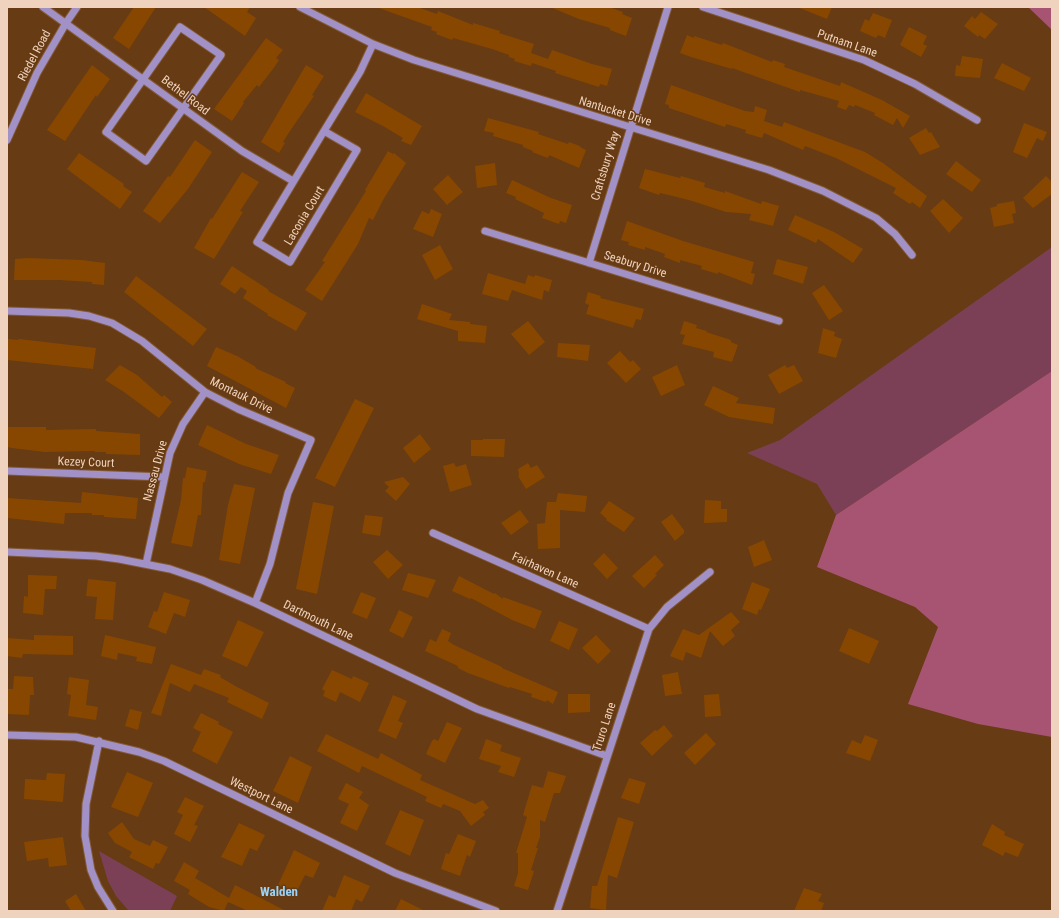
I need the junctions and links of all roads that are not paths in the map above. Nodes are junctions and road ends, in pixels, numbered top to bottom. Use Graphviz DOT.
graph roads {
  1 [pos="43,7"];
  2 [pos="77,7"];
  3 [pos="300,7"];
  4 [pos="668,7"];
  5 [pos="703,7"];
  6 [pos="66,23"];
  7 [pos="373,44"];
  8 [pos="144,79"];
  9 [pos="183,108"];
  10 [pos="977,120"];
  11 [pos="629,128"];
  12 [pos="324,130"];
  13 [pos="7,140"];
  14 [pos="293,182"];
  15 [pos="485,231"];
  16 [pos="912,255"];
  17 [pos="589,263"];
  18 [pos="7,310"];
  19 [pos="779,321"];
  20 [pos="205,392"];
  21 [pos="7,470"];
  22 [pos="164,477"];
  23 [pos="433,533"];
  24 [pos="7,552"];
  25 [pos="146,564"];
  26 [pos="710,572"];
  27 [pos="255,603"];
  28 [pos="649,629"];
  29 [pos="7,735"];
  30 [pos="99,742"];
  31 [pos="607,756"];
  32 [pos="113,911"];
  33 [pos="496,911"];
  34 [pos="557,911"];
  1 -- 6 [label="street, Bethel Road"];
  2 -- 6 [label="street, Riedel Road"];
  3 -- 7 [label="street, Nantucket Drive"];
  4 -- 11 [label="street, Craftsbury Way"];
  5 -- 10 [label="street, Putnam Lane"];
  6 -- 8 [label="street, Bethel Road"];
  6 -- 13 [label="street, Riedel Road"];
  7 -- 11 [label="street, Nantucket Drive"];
  7 -- 12 [label="street, Laconia Court"];
  8 -- 9 [label="street, Bethel Road"];
  8 -- 9 [label="street"];
  8 -- 9 [label="street"];
  9 -- 14 [label="street, Bethel Road"];
  11 -- 16 [label="street, Nantucket Drive"];
  11 -- 17 [label="street, Craftsbury Way"];
  12 -- 14 [label="street, Laconia Court"];
  12 -- 14 [label="street, Laconia Court"];
  15 -- 17 [label="street, Seabury Drive"];
  17 -- 19 [label="street, Seabury Drive"];
  18 -- 20 [label="street, Montauk Drive"];
  20 -- 22 [label="street, Nassau Drive"];
  20 -- 27 [label="street, Montauk Drive"];
  21 -- 22 [label="street, Kezey Court"];
  22 -- 25 [label="street, Nassau Drive"];
  23 -- 28 [label="street, Fairhaven Lane"];
  24 -- 25 [label="street, Dartmouth Lane"];
  25 -- 27 [label="street, Dartmouth Lane"];
  26 -- 28 [label="street, Truro Lane"];
  27 -- 31 [label="street, Dartmouth Lane"];
  28 -- 31 [label="street, Truro Lane"];
  29 -- 30 [label="street, Westport Lane"];
  30 -- 32 [label="street"];
  30 -- 33 [label="street, Westport Lane"];
  31 -- 34 [label="street, Truro Lane"];
}
